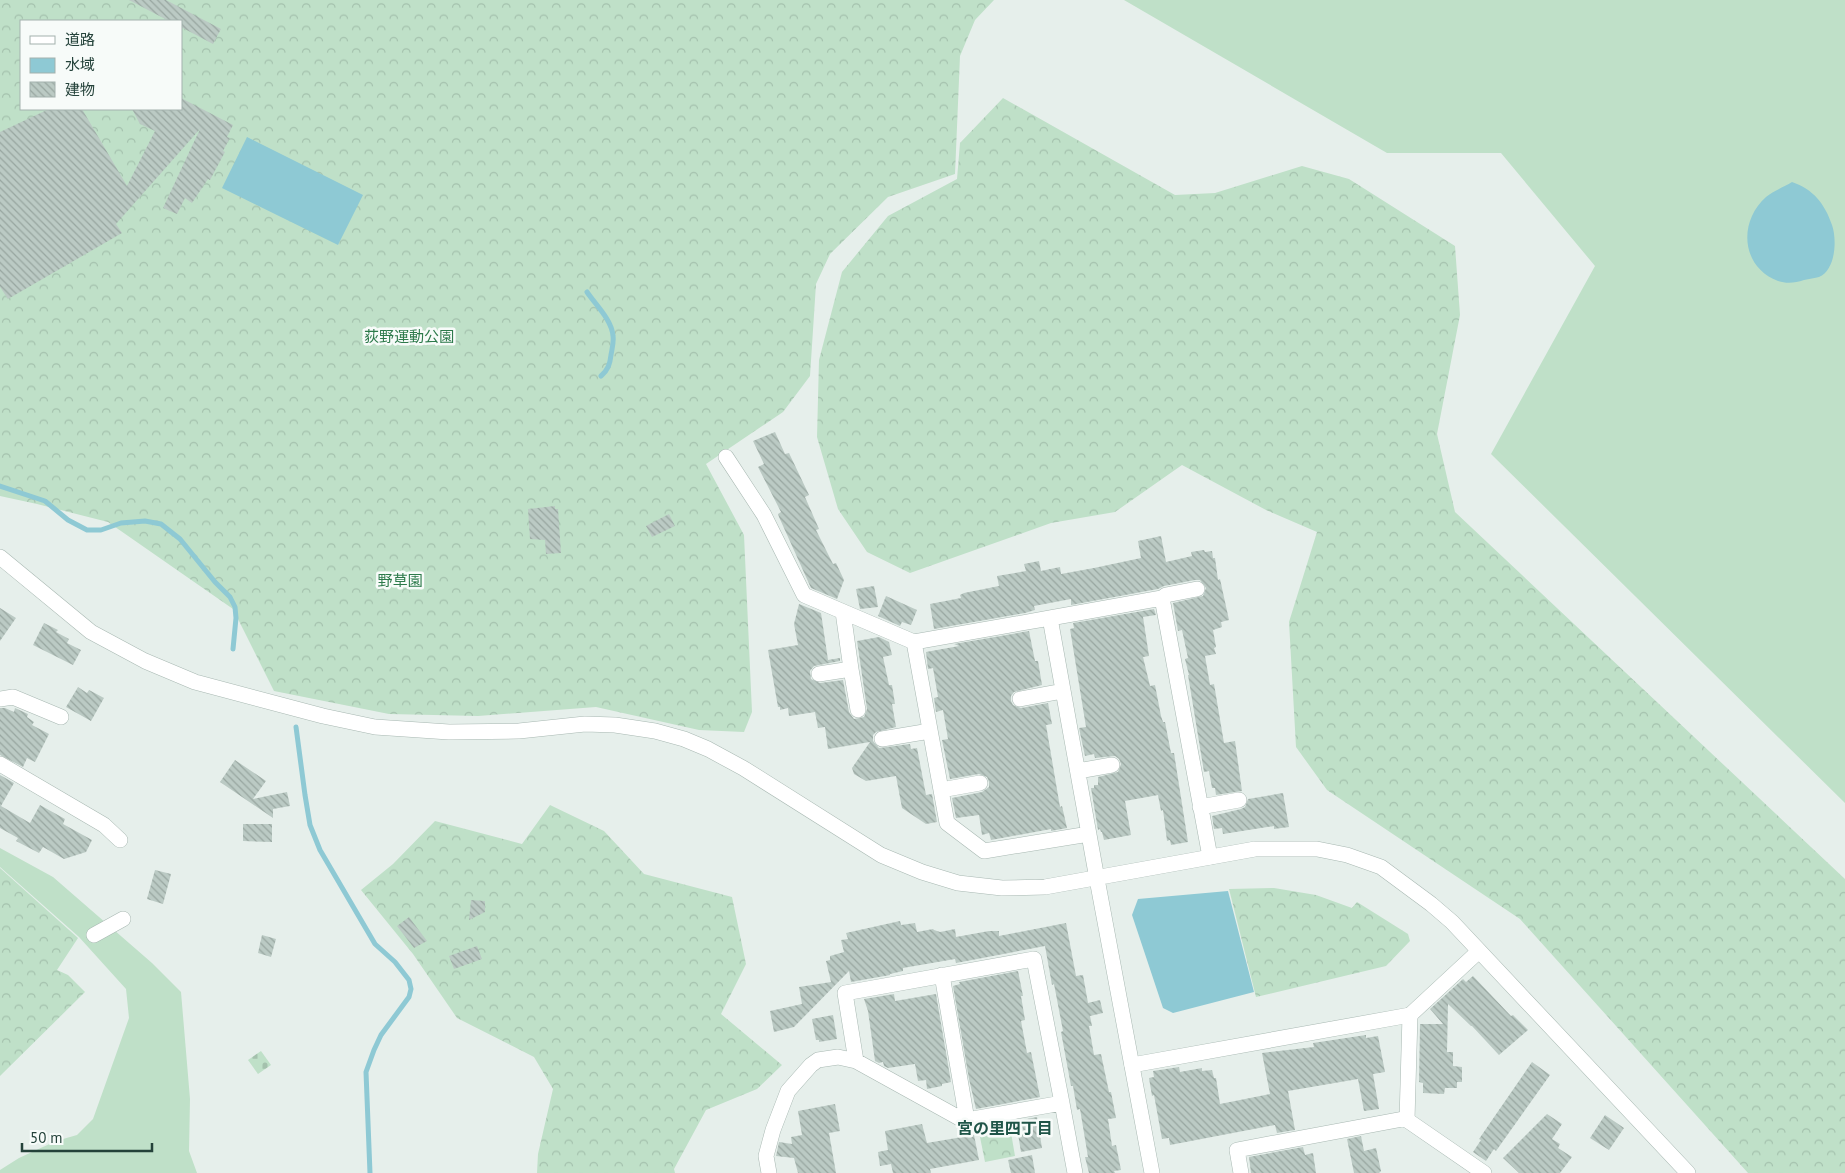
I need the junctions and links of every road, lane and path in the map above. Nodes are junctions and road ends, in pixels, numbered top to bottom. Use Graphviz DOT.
graph roads {
  1 [pos="726,457"];
  2 [pos="0,557"];
  3 [pos="1197,589"];
  4 [pos="1162,598"];
  5 [pos="843,612"];
  6 [pos="1050,618"];
  7 [pos="914,642"];
  8 [pos="851,669"];
  9 [pos="820,674"];
  10 [pos="1063,691"];
  11 [pos="0,699"];
  12 [pos="1020,699"];
  13 [pos="858,710"];
  14 [pos="61,717"];
  15 [pos="930,730"];
  16 [pos="882,739"];
  17 [pos="0,764"];
  18 [pos="1112,765"];
  19 [pos="1078,771"];
  20 [pos="980,783"];
  21 [pos="941,790"];
  22 [pos="1239,800"];
  23 [pos="1200,807"];
  24 [pos="1089,834"];
  25 [pos="120,840"];
  26 [pos="1210,857"];
  27 [pos="1097,879"];
  28 [pos="123,919"];
  29 [pos="94,935"];
  30 [pos="1479,951"];
  31 [pos="942,976"];
  32 [pos="1410,1015"];
  33 [pos="856,1061"];
  34 [pos="1132,1065"];
  35 [pos="1062,1103"];
  36 [pos="967,1120"];
  37 [pos="1407,1120"];
  38 [pos="769,1173"];
  39 [pos="1075,1173"];
  40 [pos="1152,1173"];
  41 [pos="1241,1173"];
  42 [pos="1484,1173"];
  43 [pos="1688,1173"];
  1 -- 5 [label="street"];
  2 -- 27 [label="street"];
  3 -- 4 [label="street"];
  4 -- 6 [label="street"];
  4 -- 23 [label="street"];
  5 -- 7 [label="street"];
  5 -- 8 [label="street"];
  6 -- 7 [label="street"];
  6 -- 10 [label="street"];
  7 -- 15 [label="street"];
  8 -- 9 [label="street"];
  8 -- 13 [label="street"];
  10 -- 12 [label="street"];
  10 -- 19 [label="street"];
  11 -- 14 [label="street"];
  15 -- 16 [label="street"];
  15 -- 21 [label="street"];
  17 -- 25 [label="street"];
  18 -- 19 [label="street"];
  19 -- 24 [label="street"];
  20 -- 21 [label="street"];
  21 -- 24 [label="street"];
  22 -- 23 [label="street"];
  23 -- 26 [label="street"];
  24 -- 27 [label="street"];
  26 -- 27 [label="street"];
  26 -- 30 [label="street"];
  27 -- 34 [label="street"];
  28 -- 29 [label="street"];
  30 -- 32 [label="street"];
  30 -- 43 [label="street"];
  31 -- 33 [label="street"];
  31 -- 35 [label="street"];
  31 -- 36 [label="street"];
  32 -- 34 [label="street"];
  32 -- 37 [label="street"];
  33 -- 36 [label="street"];
  33 -- 38 [label="street"];
  34 -- 40 [label="street"];
  35 -- 36 [label="street"];
  35 -- 39 [label="street"];
  37 -- 41 [label="street"];
  37 -- 42 [label="street"];
}
